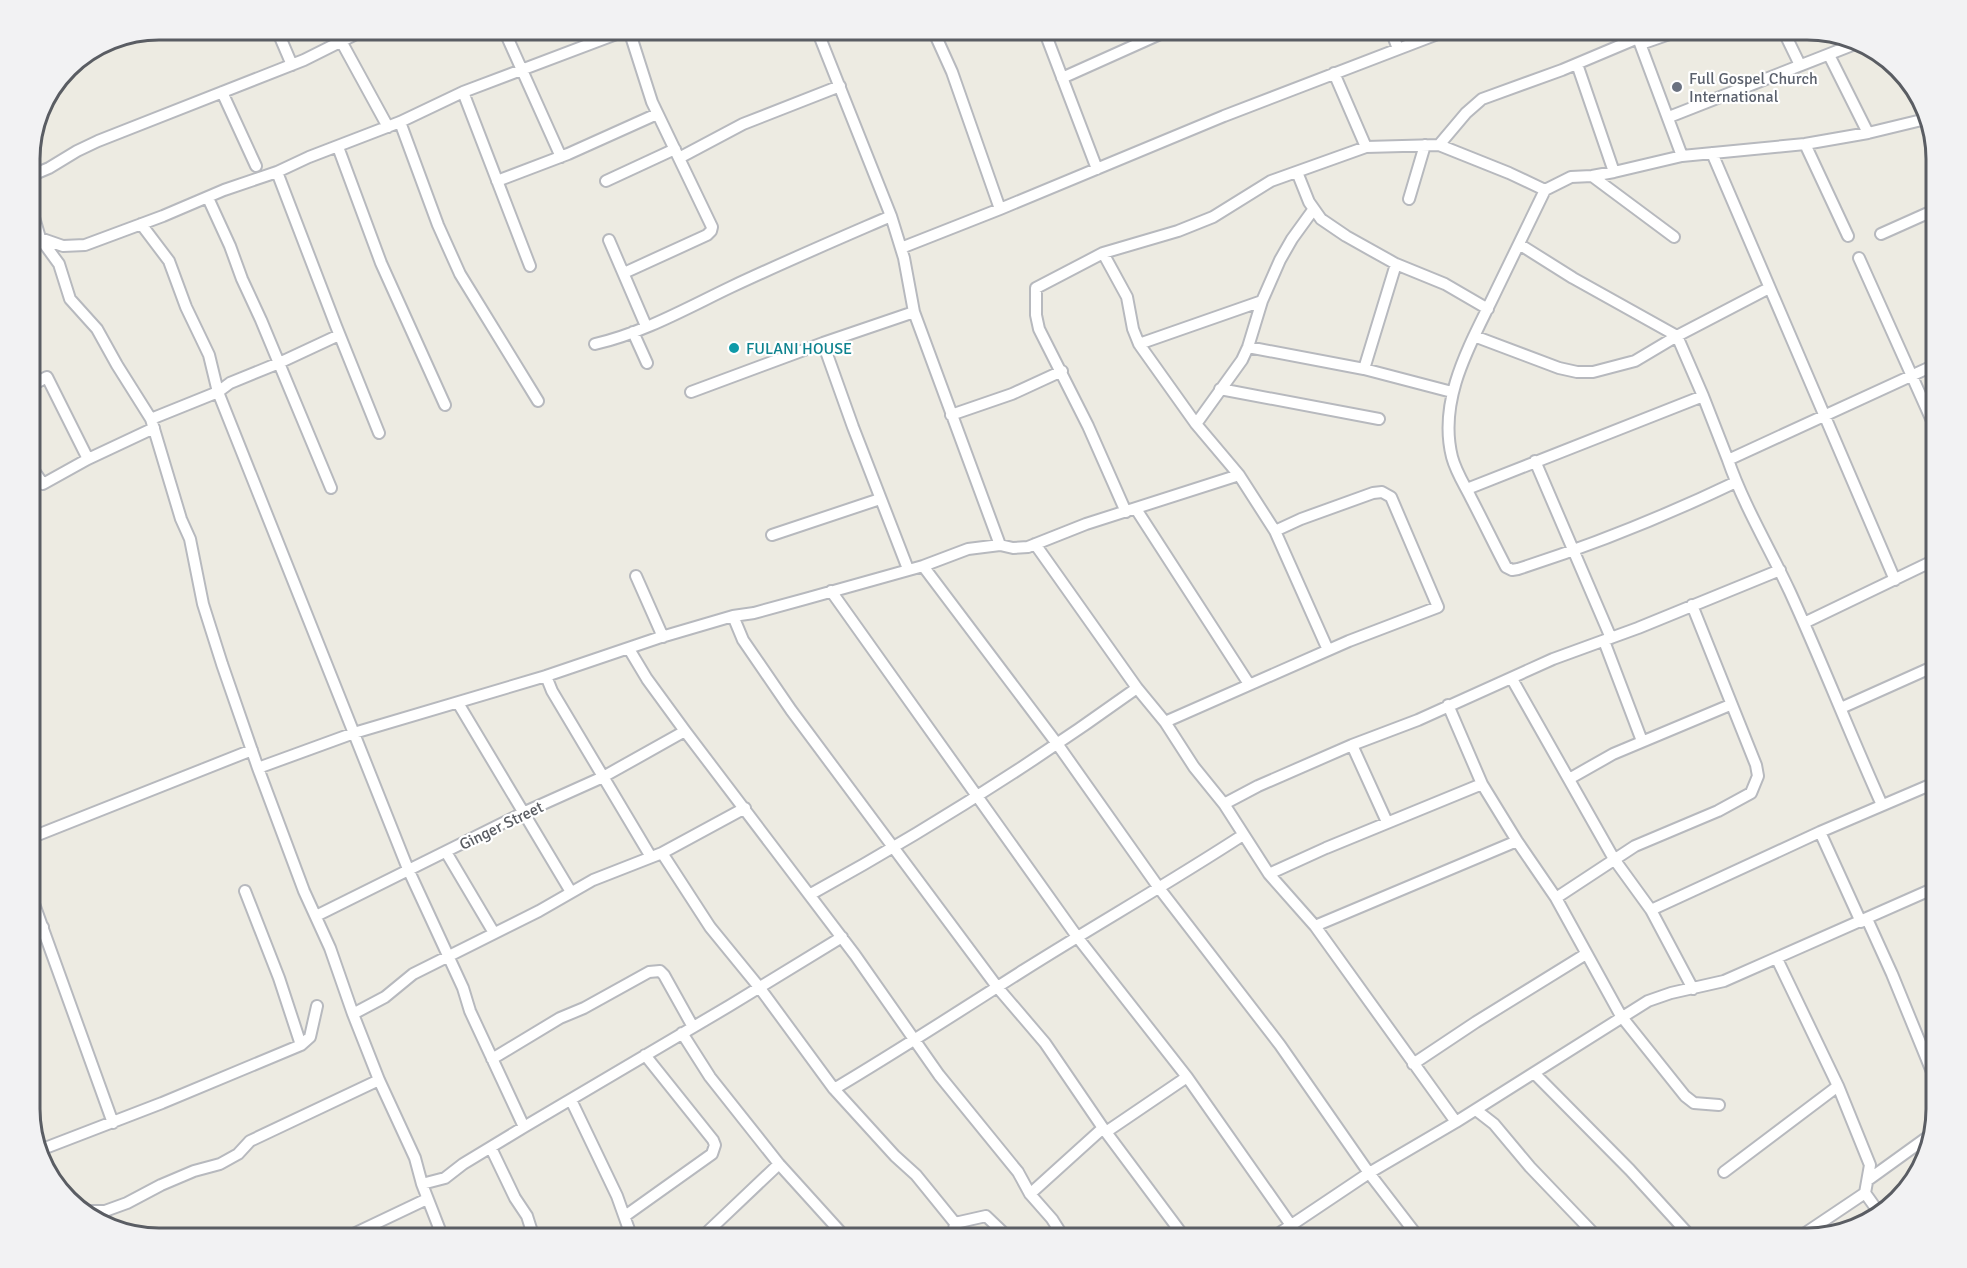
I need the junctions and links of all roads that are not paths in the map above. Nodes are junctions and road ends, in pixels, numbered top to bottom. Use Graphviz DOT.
graph roads {
  1 [pos="281,40"];
  2 [pos="508,40"];
  3 [pos="602,40"];
  4 [pos="631,40"];
  5 [pos="821,40"];
  6 [pos="938,40"];
  7 [pos="1048,40"];
  8 [pos="1144,40"];
  9 [pos="1395,40"];
  10 [pos="1422,40"];
  11 [pos="1631,40"];
  12 [pos="1639,40"];
  13 [pos="1788,40"];
  14 [pos="341,41"];
  15 [pos="1846,48"];
  16 [pos="1398,49"];
  17 [pos="1829,55"];
  18 [pos="1577,64"];
  19 [pos="292,65"];
  20 [pos="1800,65"];
  21 [pos="522,70"];
  22 [pos="1334,73"];
  23 [pos="1062,78"];
  24 [pos="840,86"];
  25 [pos="222,92"];
  26 [pos="463,92"];
  27 [pos="657,114"];
  28 [pos="1669,117"];
  29 [pos="1919,121"];
  30 [pos="400,122"];
  31 [pos="388,127"];
  32 [pos="1868,133"];
  33 [pos="1805,144"];
  34 [pos="1439,145"];
  35 [pos="1425,146"];
  36 [pos="338,147"];
  37 [pos="1366,147"];
  38 [pos="677,153"];
  39 [pos="1712,153"];
  40 [pos="1682,156"];
  41 [pos="561,157"];
  42 [pos="256,166"];
  43 [pos="1096,169"];
  44 [pos="41,171"];
  45 [pos="277,172"];
  46 [pos="1297,172"];
  47 [pos="1614,172"];
  48 [pos="1592,176"];
  49 [pos="497,180"];
  50 [pos="606,181"];
  51 [pos="1545,190"];
  52 [pos="208,198"];
  53 [pos="1409,199"];
  54 [pos="1000,209"];
  55 [pos="1313,210"];
  56 [pos="1926,214"];
  57 [pos="891,216"];
  58 [pos="141,224"];
  59 [pos="1881,234"];
  60 [pos="1848,236"];
  61 [pos="1674,237"];
  62 [pos="609,240"];
  63 [pos="41,241"];
  64 [pos="1519,244"];
  65 [pos="41,246"];
  66 [pos="901,248"];
  67 [pos="1103,253"];
  68 [pos="1859,258"];
  69 [pos="1396,264"];
  70 [pos="531,266"];
  71 [pos="624,273"];
  72 [pos="1770,288"];
  73 [pos="1262,301"];
  74 [pos="1488,309"];
  75 [pos="914,312"];
  76 [pos="646,326"];
  77 [pos="633,332"];
  78 [pos="339,335"];
  79 [pos="1474,336"];
  80 [pos="1677,336"];
  81 [pos="823,342"];
  82 [pos="595,344"];
  83 [pos="1139,344"];
  84 [pos="1248,347"];
  85 [pos="279,363"];
  86 [pos="647,363"];
  87 [pos="1364,369"];
  88 [pos="1926,369"];
  89 [pos="1062,371"];
  90 [pos="1911,376"];
  91 [pos="41,380"];
  92 [pos="1220,389"];
  93 [pos="218,392"];
  94 [pos="691,392"];
  95 [pos="1452,392"];
  96 [pos="1703,396"];
  97 [pos="538,401"];
  98 [pos="445,405"];
  99 [pos="1926,408"];
  100 [pos="951,415"];
  101 [pos="1826,415"];
  102 [pos="1380,419"];
  103 [pos="153,423"];
  104 [pos="1196,424"];
  105 [pos="379,433"];
  106 [pos="88,459"];
  107 [pos="1728,460"];
  108 [pos="1535,462"];
  109 [pos="1239,475"];
  110 [pos="41,481"];
  111 [pos="1736,482"];
  112 [pos="331,488"];
  113 [pos="1467,489"];
  114 [pos="880,499"];
  115 [pos="1131,511"];
  116 [pos="1275,531"];
  117 [pos="772,534"];
  118 [pos="1035,544"];
  119 [pos="1000,545"];
  120 [pos="1574,551"];
  121 [pos="1926,564"];
  122 [pos="923,566"];
  123 [pos="908,569"];
  124 [pos="1780,570"];
  125 [pos="636,576"];
  126 [pos="1895,580"];
  127 [pos="831,591"];
  128 [pos="1692,605"];
  129 [pos="733,616"];
  130 [pos="1804,623"];
  131 [pos="663,637"];
  132 [pos="1608,640"];
  133 [pos="629,649"];
  134 [pos="1328,650"];
  135 [pos="1926,670"];
  136 [pos="546,676"];
  137 [pos="1512,679"];
  138 [pos="1249,684"];
  139 [pos="1137,688"];
  140 [pos="458,703"];
  141 [pos="1448,705"];
  142 [pos="1730,705"];
  143 [pos="1841,708"];
  144 [pos="1165,722"];
  145 [pos="685,730"];
  146 [pos="354,733"];
  147 [pos="1642,741"];
  148 [pos="1058,745"];
  149 [pos="1352,745"];
  150 [pos="252,750"];
  151 [pos="258,768"];
  152 [pos="603,777"];
  153 [pos="1569,779"];
  154 [pos="1482,784"];
  155 [pos="1926,787"];
  156 [pos="977,796"];
  157 [pos="1224,804"];
  158 [pos="1882,805"];
  159 [pos="745,808"];
  160 [pos="525,812"];
  161 [pos="1387,822"];
  162 [pos="1820,832"];
  163 [pos="41,834"];
  164 [pos="1242,835"];
  165 [pos="1517,841"];
  166 [pos="893,847"];
  167 [pos="446,852"];
  168 [pos="656,855"];
  169 [pos="1614,859"];
  170 [pos="408,869"];
  171 [pos="1269,874"];
  172 [pos="1159,888"];
  173 [pos="245,891"];
  174 [pos="572,892"];
  175 [pos="1926,892"];
  176 [pos="811,894"];
  177 [pos="1556,898"];
  178 [pos="1651,910"];
  179 [pos="316,916"];
  180 [pos="1864,921"];
  181 [pos="41,922"];
  182 [pos="1315,926"];
  183 [pos="43,927"];
  184 [pos="494,933"];
  185 [pos="842,937"];
  186 [pos="1078,938"];
  187 [pos="1586,954"];
  188 [pos="447,956"];
  189 [pos="1777,959"];
  190 [pos="759,987"];
  191 [pos="998,988"];
  192 [pos="1693,989"];
  193 [pos="317,1006"];
  194 [pos="353,1014"];
  195 [pos="1621,1016"];
  196 [pos="693,1027"];
  197 [pos="681,1033"];
  198 [pos="915,1041"];
  199 [pos="301,1045"];
  200 [pos="645,1055"];
  201 [pos="1926,1057"];
  202 [pos="492,1059"];
  203 [pos="1413,1064"];
  204 [pos="1534,1073"];
  205 [pos="1187,1077"];
  206 [pos="379,1080"];
  207 [pos="1838,1086"];
  208 [pos="834,1089"];
  209 [pos="571,1100"];
  210 [pos="1719,1105"];
  211 [pos="1476,1110"];
  212 [pos="1456,1122"];
  213 [pos="113,1123"];
  214 [pos="524,1127"];
  215 [pos="1105,1130"];
  216 [pos="1921,1141"];
  217 [pos="48,1147"];
  218 [pos="491,1148"];
  219 [pos="779,1164"];
  220 [pos="1724,1172"];
  221 [pos="1369,1173"];
  222 [pos="1868,1180"];
  223 [pos="422,1184"];
  224 [pos="1865,1193"];
  225 [pos="1030,1194"];
  226 [pos="427,1199"];
  227 [pos="1875,1207"];
  228 [pos="99,1210"];
  229 [pos="624,1216"];
  230 [pos="955,1223"];
  231 [pos="1291,1226"];
  232 [pos="1814,1227"];
  233 [pos="366,1228"];
  234 [pos="439,1228"];
  235 [pos="531,1228"];
  236 [pos="628,1228"];
  237 [pos="720,1228"];
  238 [pos="837,1228"];
  239 [pos="954,1228"];
  240 [pos="999,1228"];
  241 [pos="1058,1228"];
  242 [pos="1178,1228"];
  243 [pos="1288,1228"];
  244 [pos="1411,1228"];
  245 [pos="1588,1228"];
  246 [pos="1683,1228"];
  1 -- 19 [label="street"];
  2 -- 21 [label="street"];
  3 -- 21 [label="street"];
  4 -- 27 [label="street"];
  5 -- 24 [label="street"];
  6 -- 54 [label="street"];
  7 -- 23 [label="street"];
  8 -- 23 [label="street"];
  9 -- 16 [label="street"];
  10 -- 16 [label="street"];
  11 -- 18 [label="street"];
  12 -- 28 [label="street"];
  13 -- 20 [label="street"];
  14 -- 19 [label="street"];
  14 -- 31 [label="street"];
  15 -- 17 [label="street"];
  16 -- 22 [label="street"];
  17 -- 20 [label="street"];
  17 -- 32 [label="street"];
  18 -- 34 [label="street"];
  18 -- 47 [label="street"];
  19 -- 25 [label="street"];
  20 -- 28 [label="street"];
  21 -- 26 [label="street"];
  21 -- 41 [label="street"];
  22 -- 37 [label="street"];
  22 -- 43 [label="street"];
  23 -- 43 [label="street"];
  24 -- 38 [label="street"];
  24 -- 57 [label="street"];
  25 -- 42 [label="street"];
  25 -- 44 [label="street"];
  26 -- 30 [label="street"];
  26 -- 49 [label="street"];
  27 -- 38 [label="street"];
  27 -- 41 [label="street"];
  28 -- 40 [label="street"];
  29 -- 32 [label="street"];
  30 -- 31 [label="street"];
  30 -- 97 [label="street"];
  31 -- 36 [label="street"];
  32 -- 33 [label="street"];
  33 -- 39 [label="street"];
  33 -- 60 [label="street"];
  34 -- 35 [label="street"];
  34 -- 51 [label="street"];
  35 -- 37 [label="street"];
  35 -- 53 [label="street"];
  36 -- 45 [label="street"];
  36 -- 98 [label="street"];
  37 -- 46 [label="street"];
  38 -- 50 [label="street"];
  38 -- 71 [label="street"];
  39 -- 40 [label="street"];
  39 -- 72 [label="street"];
  40 -- 47 [label="street"];
  41 -- 49 [label="street"];
  43 -- 54 [label="street"];
  45 -- 52 [label="street"];
  45 -- 78 [label="street"];
  46 -- 55 [label="street"];
  46 -- 67 [label="street"];
  47 -- 48 [label="street"];
  48 -- 51 [label="street"];
  48 -- 61 [label="street"];
  49 -- 70 [label="street"];
  51 -- 64 [label="street"];
  52 -- 58 [label="street"];
  52 -- 85 [label="street"];
  54 -- 66 [label="street"];
  55 -- 69 [label="street"];
  55 -- 73 [label="street"];
  56 -- 59 [label="street"];
  57 -- 66 [label="street"];
  57 -- 76 [label="street"];
  58 -- 63 [label="street"];
  58 -- 93 [label="street"];
  62 -- 71 [label="street"];
  64 -- 74 [label="street"];
  64 -- 80 [label="street"];
  65 -- 103 [label="street"];
  66 -- 75 [label="street"];
  67 -- 83 [label="street"];
  67 -- 89 [label="street"];
  68 -- 90 [label="street"];
  69 -- 74 [label="street"];
  69 -- 87 [label="street"];
  71 -- 76 [label="street"];
  72 -- 80 [label="street"];
  72 -- 101 [label="street"];
  73 -- 83 [label="street"];
  73 -- 84 [label="street"];
  74 -- 79 [label="street"];
  75 -- 81 [label="street"];
  75 -- 100 [label="street"];
  76 -- 77 [label="street"];
  77 -- 82 [label="street"];
  77 -- 86 [label="street"];
  78 -- 85 [label="street"];
  78 -- 105 [label="street"];
  79 -- 80 [label="street"];
  79 -- 95 [label="street"];
  80 -- 96 [label="street"];
  81 -- 94 [label="street"];
  81 -- 114 [label="street"];
  83 -- 104 [label="street"];
  84 -- 87 [label="street"];
  84 -- 92 [label="street"];
  85 -- 93 [label="street"];
  85 -- 112 [label="street"];
  87 -- 95 [label="street"];
  88 -- 90 [label="street"];
  89 -- 100 [label="street"];
  89 -- 115 [label="street"];
  90 -- 99 [label="street"];
  90 -- 101 [label="street"];
  91 -- 106 [label="street"];
  92 -- 102 [label="street"];
  92 -- 104 [label="street"];
  93 -- 103 [label="street"];
  93 -- 146 [label="street"];
  95 -- 113 [label="street"];
  96 -- 107 [label="street"];
  96 -- 108 [label="street"];
  100 -- 119 [label="street"];
  101 -- 107 [label="street"];
  101 -- 126 [label="street"];
  103 -- 106 [label="street"];
  103 -- 150 [label="street"];
  104 -- 109 [label="street"];
  106 -- 110 [label="street"];
  107 -- 111 [label="street"];
  108 -- 113 [label="street"];
  108 -- 120 [label="street"];
  109 -- 115 [label="street"];
  109 -- 116 [label="street"];
  111 -- 120 [label="street"];
  111 -- 124 [label="street"];
  113 -- 120 [label="street"];
  114 -- 117 [label="street"];
  114 -- 123 [label="street"];
  115 -- 118 [label="street"];
  115 -- 138 [label="street"];
  116 -- 134 [label="street"];
  116 -- 134 [label="street"];
  118 -- 119 [label="street"];
  118 -- 139 [label="street"];
  119 -- 122 [label="street"];
  120 -- 132 [label="street"];
  121 -- 126 [label="street"];
  122 -- 123 [label="street"];
  122 -- 148 [label="street"];
  123 -- 127 [label="street"];
  124 -- 128 [label="street"];
  124 -- 130 [label="street"];
  125 -- 131 [label="street"];
  126 -- 130 [label="street"];
  127 -- 129 [label="street"];
  127 -- 156 [label="street"];
  128 -- 132 [label="street"];
  128 -- 142 [label="street"];
  129 -- 131 [label="street"];
  129 -- 166 [label="street"];
  130 -- 143 [label="street"];
  131 -- 133 [label="street"];
  132 -- 137 [label="street"];
  132 -- 147 [label="street"];
  133 -- 136 [label="street"];
  133 -- 145 [label="street"];
  134 -- 138 [label="street"];
  135 -- 143 [label="street"];
  136 -- 140 [label="street"];
  136 -- 152 [label="street"];
  137 -- 141 [label="street"];
  137 -- 153 [label="street"];
  138 -- 144 [label="street"];
  139 -- 144 [label="street"];
  139 -- 148 [label="street"];
  140 -- 146 [label="street"];
  140 -- 160 [label="street"];
  141 -- 149 [label="street"];
  141 -- 154 [label="street"];
  142 -- 147 [label="street"];
  142 -- 169 [label="street"];
  143 -- 158 [label="street"];
  144 -- 157 [label="street"];
  145 -- 152 [label="street, Ginger Street"];
  145 -- 159 [label="street"];
  146 -- 151 [label="street"];
  146 -- 170 [label="street"];
  147 -- 153 [label="street"];
  148 -- 156 [label="street"];
  148 -- 172 [label="street"];
  149 -- 157 [label="street"];
  149 -- 161 [label="street"];
  150 -- 151 [label="street"];
  150 -- 163 [label="street"];
  151 -- 179 [label="street"];
  152 -- 160 [label="street, Ginger Street"];
  152 -- 168 [label="street"];
  153 -- 169 [label="street"];
  154 -- 161 [label="street"];
  154 -- 165 [label="street"];
  155 -- 158 [label="street"];
  156 -- 166 [label="street"];
  156 -- 186 [label="street"];
  157 -- 164 [label="street"];
  158 -- 162 [label="street"];
  159 -- 168 [label="street"];
  159 -- 176 [label="street"];
  160 -- 167 [label="street, Ginger Street"];
  160 -- 174 [label="street"];
  161 -- 171 [label="street"];
  162 -- 178 [label="street"];
  162 -- 180 [label="street"];
  164 -- 171 [label="street"];
  164 -- 172 [label="street"];
  165 -- 177 [label="street"];
  165 -- 182 [label="street"];
  166 -- 176 [label="street"];
  166 -- 191 [label="street"];
  167 -- 170 [label="street, Ginger Street"];
  167 -- 184 [label="street"];
  168 -- 174 [label="street"];
  168 -- 190 [label="street"];
  169 -- 177 [label="street"];
  169 -- 178 [label="street"];
  170 -- 179 [label="street, Ginger Street"];
  170 -- 188 [label="street"];
  171 -- 182 [label="street"];
  172 -- 186 [label="street"];
  172 -- 221 [label="street"];
  173 -- 199 [label="street"];
  174 -- 184 [label="street"];
  175 -- 180 [label="street"];
  176 -- 185 [label="street"];
  177 -- 187 [label="street"];
  178 -- 192 [label="street"];
  179 -- 194 [label="street"];
  180 -- 189 [label="street"];
  180 -- 201 [label="street"];
  181 -- 183 [label="street"];
  182 -- 203 [label="street"];
  183 -- 213 [label="street"];
  184 -- 188 [label="street"];
  185 -- 190 [label="street"];
  185 -- 198 [label="street"];
  186 -- 191 [label="street"];
  186 -- 205 [label="street"];
  187 -- 195 [label="street"];
  187 -- 203 [label="street"];
  188 -- 194 [label="street"];
  188 -- 202 [label="street"];
  189 -- 192 [label="street"];
  189 -- 207 [label="street"];
  190 -- 196 [label="street"];
  190 -- 208 [label="street"];
  191 -- 198 [label="street"];
  191 -- 215 [label="street"];
  192 -- 195 [label="street"];
  193 -- 199 [label="street"];
  194 -- 206 [label="street"];
  195 -- 204 [label="street"];
  195 -- 210 [label="street"];
  196 -- 197 [label="street"];
  196 -- 202 [label="street"];
  197 -- 200 [label="street"];
  197 -- 219 [label="street"];
  198 -- 208 [label="street"];
  198 -- 225 [label="street"];
  199 -- 213 [label="street"];
  200 -- 209 [label="street"];
  200 -- 229 [label="street"];
  202 -- 214 [label="street"];
  203 -- 212 [label="street"];
  204 -- 211 [label="street"];
  204 -- 246 [label="street"];
  205 -- 215 [label="street"];
  205 -- 231 [label="street"];
  206 -- 223 [label="street"];
  206 -- 228 [label="street"];
  207 -- 220 [label="street"];
  207 -- 222 [label="street"];
  208 -- 230 [label="street"];
  209 -- 214 [label="street"];
  209 -- 229 [label="street"];
  211 -- 212 [label="street"];
  211 -- 245 [label="street"];
  212 -- 221 [label="street"];
  213 -- 217 [label="street"];
  214 -- 218 [label="street"];
  215 -- 225 [label="street"];
  215 -- 242 [label="street"];
  216 -- 222 [label="street"];
  218 -- 223 [label="street"];
  218 -- 235 [label="street"];
  219 -- 237 [label="street"];
  219 -- 238 [label="street"];
  221 -- 231 [label="street"];
  221 -- 244 [label="street"];
  222 -- 224 [label="street"];
  223 -- 226 [label="street"];
  224 -- 227 [label="street"];
  224 -- 232 [label="street"];
  225 -- 241 [label="street"];
  226 -- 233 [label="street"];
  226 -- 234 [label="street"];
  229 -- 236 [label="street"];
  230 -- 239 [label="street"];
  230 -- 240 [label="street"];
  231 -- 243 [label="street"];
}
